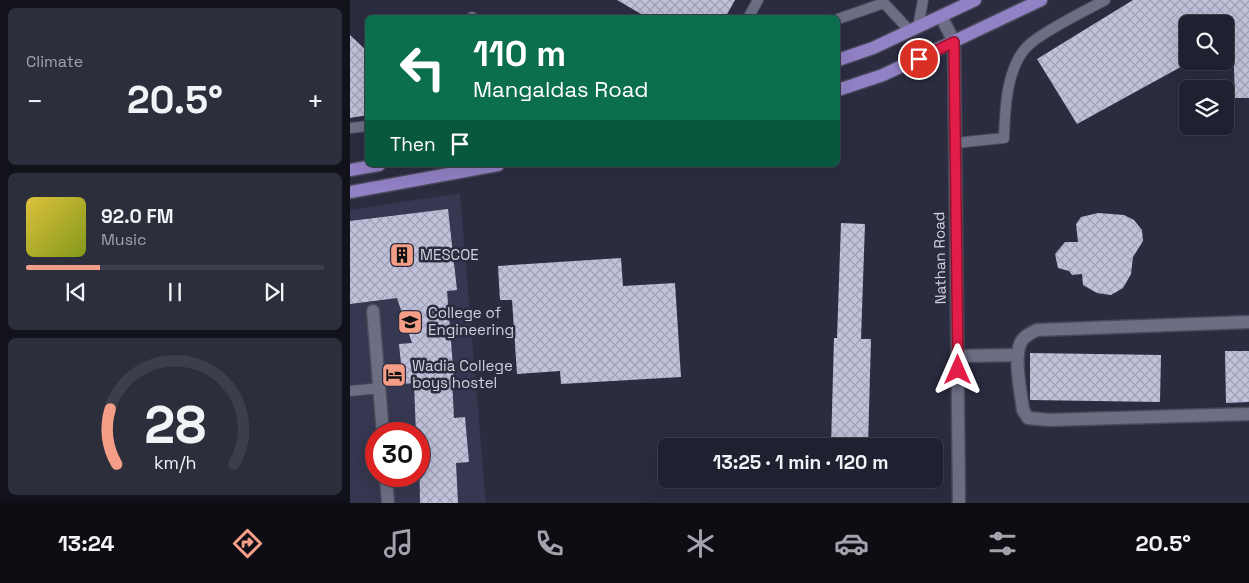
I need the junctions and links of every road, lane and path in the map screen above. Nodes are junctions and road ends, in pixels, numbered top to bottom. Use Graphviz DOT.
graph roads {
  1 [pos="758,0"];
  2 [pos="923,0"];
  3 [pos="975,0"];
  4 [pos="1041,0"];
  5 [pos="1104,0"];
  6 [pos="750,15"];
  7 [pos="941,16"];
  8 [pos="840,18"];
  9 [pos="914,29"];
  10 [pos="954,42"];
  11 [pos="840,59"];
  12 [pos="840,89"];
  13 [pos="365,126"];
  14 [pos="350,128"];
  15 [pos="955,143"];
  16 [pos="367,167"];
  17 [pos="487,167"];
  18 [pos="350,170"];
  19 [pos="350,192"];
  20 [pos="373,311"];
  21 [pos="1249,322"];
  22 [pos="1018,355"];
  23 [pos="958,356"];
  24 [pos="380,388"];
  25 [pos="350,392"];
  26 [pos="1249,414"];
  27 [pos="382,422"];
  28 [pos="387,487"];
  29 [pos="388,503"];
  30 [pos="959,503"];
  1 -- 6 [label="lane"];
  2 -- 9 [label="lane"];
  3 -- 7 [label="main road"];
  4 -- 10 [label="main road"];
  5 -- 15 [label="lane"];
  7 -- 9 [label="main road"];
  7 -- 10 [label="street, Nathan Road"];
  8 -- 9 [label="lane"];
  9 -- 11 [label="main road"];
  10 -- 12 [label="main road"];
  10 -- 15 [label="street, Nathan Road"];
  13 -- 14 [label="lane"];
  15 -- 23 [label="street, Nathan Road"];
  16 -- 18 [label="main road"];
  17 -- 19 [label="main road"];
  20 -- 24 [label="street"];
  21 -- 22 [label="street"];
  22 -- 23 [label="street"];
  22 -- 26 [label="street"];
  23 -- 30 [label="street, Nathan Road"];
  24 -- 25 [label="lane"];
  24 -- 27 [label="street"];
  28 -- 29 [label="street"];
}
